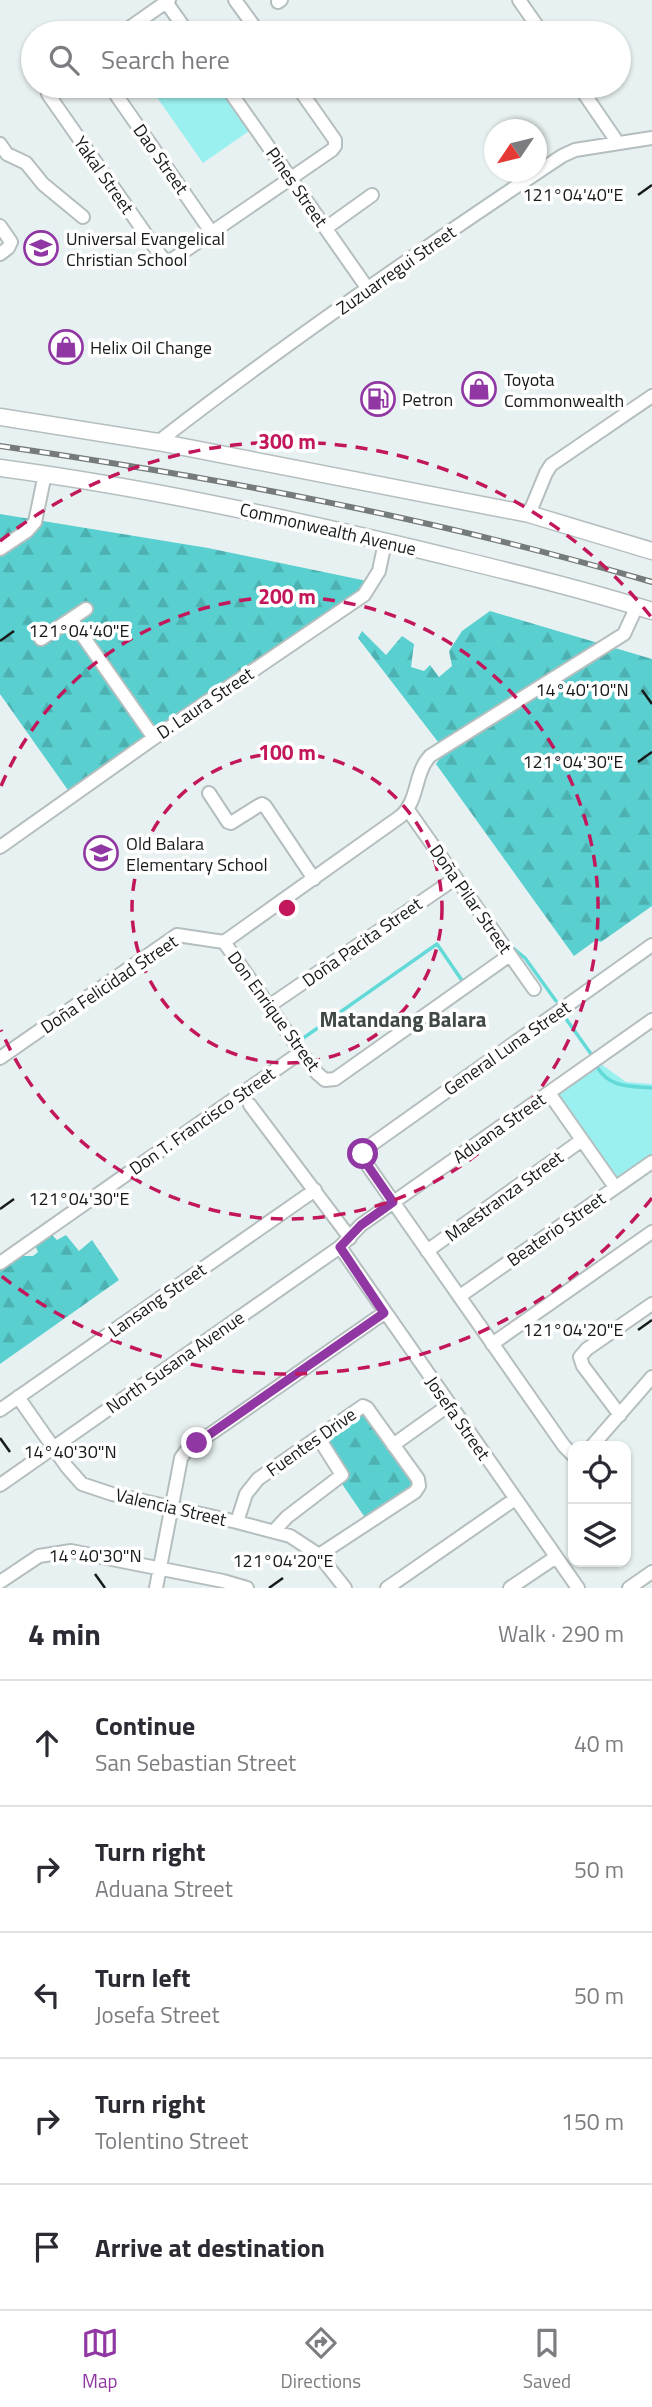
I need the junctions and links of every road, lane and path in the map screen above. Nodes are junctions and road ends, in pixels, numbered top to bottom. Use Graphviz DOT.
graph roads {
  1 [pos="235,0"];
  2 [pos="519,0"];
  3 [pos="168,1"];
  4 [pos="139,21"];
  5 [pos="180,21"];
  6 [pos="250,21"];
  7 [pos="534,21"];
  8 [pos="51,98"];
  9 [pos="118,98"];
  10 [pos="235,98"];
  11 [pos="305,98"];
  12 [pos="587,98"];
  13 [pos="652,138"];
  14 [pos="618,143"];
  15 [pos="0,144"];
  16 [pos="292,178"];
  17 [pos="372,195"];
  18 [pos="83,217"];
  19 [pos="0,226"];
  20 [pos="326,228"];
  21 [pos="212,233"];
  22 [pos="0,254"];
  23 [pos="368,289"];
  24 [pos="652,396"];
  25 [pos="0,417"];
  26 [pos="158,442"];
  27 [pos="0,468"];
  28 [pos="45,474"];
  29 [pos="529,514"];
  30 [pos="385,542"];
  31 [pos="0,549"];
  32 [pos="652,551"];
  33 [pos="645,608"];
  34 [pos="86,609"];
  35 [pos="71,619"];
  36 [pos="41,639"];
  37 [pos="154,738"];
  38 [pos="209,793"];
  39 [pos="408,810"];
  40 [pos="0,847"];
  41 [pos="456,878"];
  42 [pos="314,879"];
  43 [pos="224,942"];
  44 [pos="652,945"];
  45 [pos="510,955"];
  46 [pos="534,989"];
  47 [pos="269,1006"];
  48 [pos="652,1020"];
  49 [pos="301,1052"];
  50 [pos="0,1058"];
  51 [pos="549,1093"];
  52 [pos="250,1105"];
  53 [pos="582,1140"];
  54 [pos="652,1162"];
  55 [pos="615,1187"];
  56 [pos="315,1189"];
  57 [pos="393,1202"];
  58 [pos="652,1232"];
  59 [pos="350,1238"];
  60 [pos="340,1247"];
  61 [pos="427,1251"];
  62 [pos="0,1263"];
  63 [pos="460,1296"];
  64 [pos="652,1304"];
  65 [pos="384,1313"];
  66 [pos="492,1344"];
  67 [pos="652,1377"];
  68 [pos="18,1397"];
  69 [pos="449,1405"];
  70 [pos="0,1410"];
  71 [pos="620,1415"];
  72 [pos="318,1437"];
  73 [pos="597,1441"];
  74 [pos="393,1445"];
  75 [pos="53,1448"];
  76 [pos="568,1450"];
  77 [pos="0,1485"];
  78 [pos="515,1499"];
  79 [pos="172,1509"];
  80 [pos="237,1522"];
  81 [pos="274,1531"];
  82 [pos="319,1555"];
  83 [pos="556,1557"];
  84 [pos="159,1568"];
  85 [pos="652,1572"];
  86 [pos="0,1582"];
  87 [pos="156,1588"];
  88 [pos="247,1588"];
  89 [pos="345,1588"];
  90 [pos="387,1588"];
  91 [pos="510,1588"];
  92 [pos="578,1588"];
  93 [pos="629,1588"];
  1 -- 6 [label="street"];
  2 -- 7 [label="street"];
  3 -- 4 [label="street"];
  3 -- 5 [label="street"];
  8 -- 21 [label="street, Yakal Street"];
  9 -- 21 [label="street, Dao Street"];
  10 -- 16 [label="street, Pines Street"];
  11 -- 16 [label="street"];
  12 -- 14 [label="street"];
  13 -- 14 [label="street, Zuzuarregui Street"];
  14 -- 23 [label="street, Zuzuarregui Street"];
  15 -- 18 [label="street"];
  16 -- 20 [label="street, Pines Street"];
  16 -- 21 [label="street"];
  17 -- 20 [label="street"];
  19 -- 22 [label="street"];
  20 -- 23 [label="street, Pines Street"];
  23 -- 26 [label="street, Zuzuarregui Street"];
  24 -- 29 [label="street"];
  25 -- 26 [label="main road"];
  26 -- 29 [label="main road"];
  27 -- 28 [label="main road, Commonwealth Avenue"];
  28 -- 30 [label="main road, Commonwealth Avenue"];
  28 -- 31 [label="street"];
  29 -- 32 [label="main road"];
  30 -- 33 [label="main road, Commonwealth Avenue"];
  30 -- 37 [label="street, D. Laura Street"];
  33 -- 39 [label="street"];
  34 -- 35 [label="street"];
  35 -- 36 [label="street"];
  35 -- 37 [label="street"];
  37 -- 40 [label="street, D. Laura Street"];
  38 -- 42 [label="street"];
  39 -- 41 [label="street, Doña Pilar Street"];
  39 -- 42 [label="street"];
  41 -- 45 [label="street, Doña Pilar Street"];
  41 -- 47 [label="street, Doña Pacita Street"];
  42 -- 43 [label="street"];
  43 -- 47 [label="street, Don Enrique Street"];
  43 -- 50 [label="street, Doña Felicidad Street"];
  44 -- 57 [label="street, General Luna Street"];
  45 -- 46 [label="street, Doña Pilar Street"];
  45 -- 49 [label="street, Don Enrique Street"];
  47 -- 49 [label="street, Don Enrique Street"];
  48 -- 51 [label="street, Aduana Street"];
  49 -- 62 [label="street, Don T. Francisco Street"];
  51 -- 53 [label="street"];
  51 -- 57 [label="street, Aduana Street"];
  52 -- 56 [label="street"];
  53 -- 55 [label="street"];
  53 -- 61 [label="street, Maestranza Street"];
  54 -- 55 [label="street, Beaterio Street"];
  55 -- 63 [label="street, Beaterio Street"];
  56 -- 59 [label="street"];
  56 -- 68 [label="street, Lansang Street"];
  57 -- 59 [label="street, Aduana Street"];
  57 -- 61 [label="street"];
  58 -- 66 [label="street"];
  59 -- 60 [label="street, North Susana Avenue"];
  60 -- 65 [label="street, Josefa Street"];
  60 -- 75 [label="street, North Susana Avenue"];
  61 -- 63 [label="street"];
  63 -- 66 [label="street"];
  64 -- 71 [label="street"];
  65 -- 69 [label="street, Josefa Street"];
  65 -- 79 [label="street"];
  66 -- 76 [label="street"];
  67 -- 71 [label="street"];
  68 -- 70 [label="street, Lansang Street"];
  68 -- 75 [label="street, Valencia Street"];
  69 -- 74 [label="street"];
  69 -- 78 [label="street, Josefa Street"];
  71 -- 73 [label="street"];
  72 -- 74 [label="street, Fuentes Drive"];
  72 -- 80 [label="street, Fuentes Drive"];
  72 -- 81 [label="street"];
  74 -- 82 [label="street, Fuentes Drive"];
  75 -- 77 [label="street, North Susana Avenue"];
  75 -- 79 [label="street, Valencia Street"];
  78 -- 83 [label="street, Josefa Street"];
  78 -- 90 [label="street"];
  79 -- 80 [label="street, Valencia Street"];
  79 -- 84 [label="street"];
  80 -- 81 [label="street, Valencia Street"];
  81 -- 82 [label="street, Valencia Street"];
  82 -- 89 [label="street, Valencia Street"];
  83 -- 91 [label="street"];
  83 -- 92 [label="street, Josefa Street"];
  84 -- 86 [label="street"];
  84 -- 87 [label="street"];
  84 -- 88 [label="street"];
  85 -- 93 [label="street"];
}
